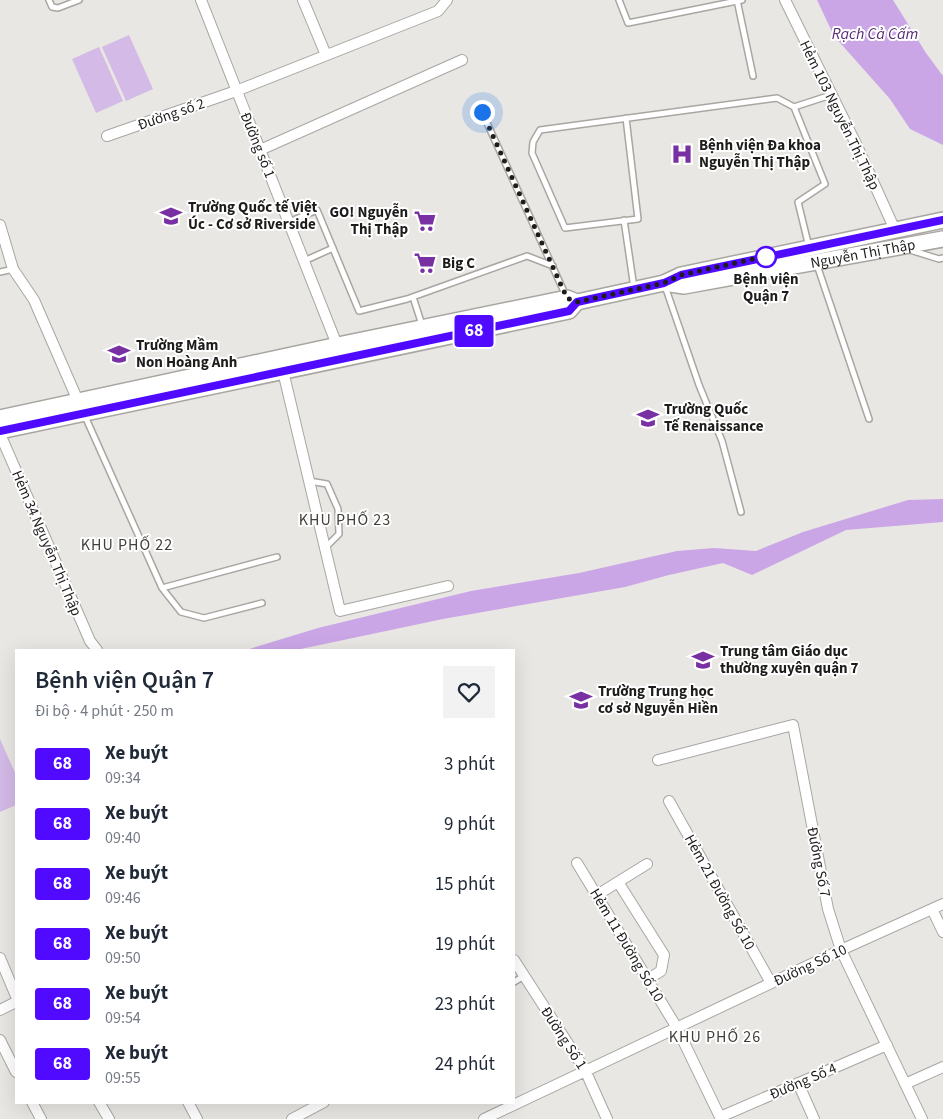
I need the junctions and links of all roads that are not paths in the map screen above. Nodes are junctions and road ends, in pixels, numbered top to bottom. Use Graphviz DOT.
graph roads {
  1 [pos="49,0"];
  2 [pos="79,0"];
  3 [pos="201,0"];
  4 [pos="303,0"];
  5 [pos="448,0"];
  6 [pos="619,0"];
  7 [pos="785,0"];
  8 [pos="739,1"];
  9 [pos="326,55"];
  10 [pos="462,60"];
  11 [pos="753,76"];
  12 [pos="236,91"];
  13 [pos="831,95"];
  14 [pos="794,107"];
  15 [pos="482,112"];
  16 [pos="626,118"];
  17 [pos="107,136"];
  18 [pos="260,150"];
  19 [pos="624,220"];
  20 [pos="943,220"];
  21 [pos="289,222"];
  22 [pos="0,225"];
  23 [pos="894,230"];
  24 [pos="943,239"];
  25 [pos="900,247"];
  26 [pos="333,248"];
  27 [pos="809,248"];
  28 [pos="943,258"];
  29 [pos="304,260"];
  30 [pos="816,262"];
  31 [pos="552,266"];
  32 [pos="14,269"];
  33 [pos="0,272"];
  34 [pos="664,283"];
  35 [pos="634,290"];
  36 [pos="413,297"];
  37 [pos="572,300"];
  38 [pos="423,328"];
  39 [pos="340,352"];
  40 [pos="282,364"];
  41 [pos="81,408"];
  42 [pos="0,418"];
  43 [pos="869,419"];
  44 [pos="0,433"];
  45 [pos="308,480"];
  46 [pos="741,512"];
  47 [pos="325,548"];
  48 [pos="277,557"];
  49 [pos="448,586"];
  50 [pos="162,588"];
  51 [pos="262,603"];
  52 [pos="96,649"];
  53 [pos="658,760"];
  54 [pos="669,801"];
  55 [pos="578,863"];
  56 [pos="646,864"];
  57 [pos="618,882"];
  58 [pos="597,895"];
  59 [pos="943,904"];
  60 [pos="932,909"];
  61 [pos="943,932"];
  62 [pos="841,950"];
  63 [pos="0,958"];
  64 [pos="515,962"];
  65 [pos="524,976"];
  66 [pos="648,978"];
  67 [pos="515,981"];
  68 [pos="771,983"];
  69 [pos="15,994"];
  70 [pos="15,1002"];
  71 [pos="0,1010"];
  72 [pos="677,1028"];
  73 [pos="0,1040"];
  74 [pos="887,1045"];
  75 [pos="943,1066"];
  76 [pos="15,1070"];
  77 [pos="585,1070"];
  78 [pos="798,1084"];
  79 [pos="905,1084"];
  80 [pos="33,1104"];
  81 [pos="100,1104"];
  82 [pos="192,1104"];
  83 [pos="318,1104"];
  84 [pos="515,1104"];
  85 [pos="515,1104"];
  86 [pos="720,1118"];
  87 [pos="41,1119"];
  88 [pos="109,1119"];
  89 [pos="198,1119"];
  90 [pos="292,1119"];
  91 [pos="484,1119"];
  92 [pos="606,1119"];
  93 [pos="814,1119"];
  94 [pos="922,1119"];
  1 -- 2 [label="lane"];
  3 -- 12 [label="street, Đường số 1"];
  4 -- 9 [label="street"];
  5 -- 9 [label="street, Đường số 2"];
  6 -- 8 [label="lane"];
  7 -- 13 [label="street, Hẻm 103 Nguyễn Thị Thập"];
  8 -- 11 [label="lane"];
  9 -- 12 [label="street, Đường số 2"];
  10 -- 18 [label="street"];
  12 -- 17 [label="street, Đường số 2"];
  12 -- 18 [label="street, Đường số 1"];
  13 -- 14 [label="lane"];
  13 -- 23 [label="street, Hẻm 103 Nguyễn Thị Thập"];
  14 -- 16 [label="lane"];
  14 -- 27 [label="lane"];
  15 -- 31 [label="lane"];
  16 -- 19 [label="lane"];
  16 -- 19 [label="lane"];
  18 -- 21 [label="street, Đường số 1"];
  19 -- 35 [label="lane"];
  20 -- 23 [label="main road, Nguyễn Thị Thập"];
  21 -- 26 [label="lane"];
  21 -- 29 [label="street, Đường số 1"];
  22 -- 32 [label="street"];
  23 -- 25 [label="lane"];
  23 -- 27 [label="main road, Nguyễn Thị Thập"];
  24 -- 25 [label="main road, Nguyễn Thị Thập"];
  25 -- 28 [label="lane"];
  25 -- 30 [label="main road, Nguyễn Thị Thập"];
  26 -- 29 [label="lane"];
  26 -- 36 [label="lane"];
  27 -- 34 [label="main road, Nguyễn Thị Thập"];
  29 -- 39 [label="street, Đường số 1"];
  30 -- 34 [label="main road, Nguyễn Thị Thập"];
  30 -- 43 [label="lane"];
  31 -- 36 [label="lane"];
  31 -- 37 [label="lane"];
  32 -- 33 [label="lane"];
  32 -- 41 [label="street"];
  34 -- 35 [label="main road, Nguyễn Thị Thập"];
  34 -- 46 [label="lane"];
  35 -- 37 [label="main road, Nguyễn Thị Thập"];
  36 -- 38 [label="lane"];
  37 -- 38 [label="main road, Nguyễn Thị Thập"];
  37 -- 39 [label="main road, Nguyễn Thị Thập"];
  38 -- 39 [label="main road, Nguyễn Thị Thập"];
  39 -- 40 [label="main road, Nguyễn Thị Thập"];
  40 -- 41 [label="main road, Nguyễn Thị Thập"];
  40 -- 45 [label="street"];
  41 -- 42 [label="main road, Nguyễn Thị Thập"];
  41 -- 44 [label="main road, Nguyễn Thị Thập"];
  41 -- 50 [label="lane"];
  44 -- 52 [label="street, Hẻm 34 Nguyễn Thị Thập"];
  45 -- 47 [label="street"];
  45 -- 47 [label="lane"];
  47 -- 49 [label="street"];
  48 -- 50 [label="lane"];
  50 -- 51 [label="lane"];
  53 -- 62 [label="street, Đường Số 7"];
  54 -- 68 [label="street, Hẻm 21 Đường Số 10"];
  55 -- 58 [label="street, Hẻm 11 Đường Số 10"];
  56 -- 57 [label="street"];
  57 -- 58 [label="street"];
  57 -- 66 [label="street"];
  58 -- 66 [label="street, Hẻm 11 Đường Số 10"];
  59 -- 60 [label="street, Đường Số 10"];
  60 -- 61 [label="street"];
  60 -- 62 [label="street, Đường Số 10"];
  62 -- 68 [label="street, Đường Số 10"];
  62 -- 74 [label="street, Đường Số 7"];
  63 -- 69 [label="street"];
  64 -- 65 [label="street, Đường Số 1"];
  65 -- 67 [label="lane"];
  65 -- 77 [label="street, Đường Số 1"];
  66 -- 72 [label="street, Hẻm 11 Đường Số 10"];
  68 -- 72 [label="street, Đường Số 10"];
  70 -- 71 [label="street"];
  72 -- 77 [label="street"];
  72 -- 86 [label="street, Hẻm 11 Đường Số 10"];
  73 -- 76 [label="street"];
  74 -- 78 [label="street, Đường Số 4"];
  74 -- 79 [label="street, Đường Số 7"];
  75 -- 79 [label="street"];
  77 -- 84 [label="street"];
  77 -- 92 [label="street, Đường Số 1"];
  78 -- 86 [label="street, Đường Số 4"];
  78 -- 93 [label="street"];
  79 -- 94 [label="street, Đường Số 7"];
  80 -- 87 [label="street"];
  81 -- 88 [label="street"];
  82 -- 89 [label="street"];
  83 -- 90 [label="street"];
  85 -- 91 [label="street"];
}
